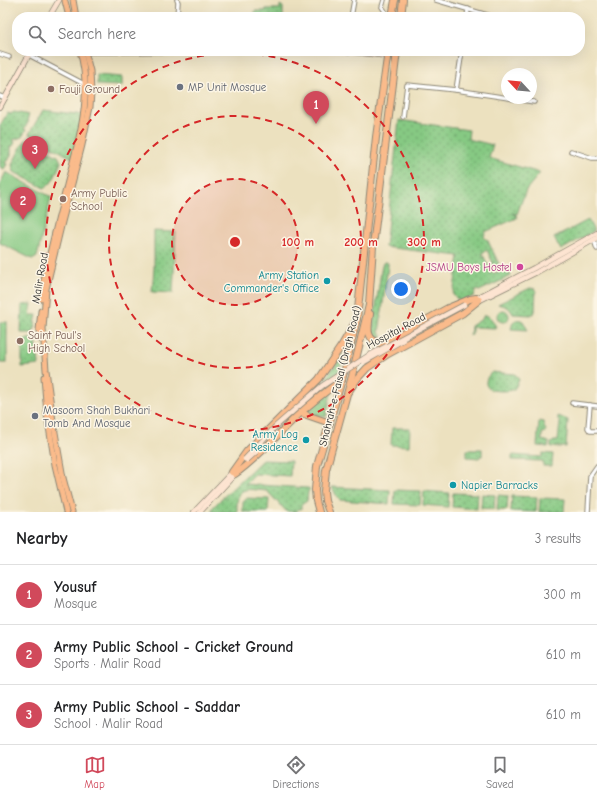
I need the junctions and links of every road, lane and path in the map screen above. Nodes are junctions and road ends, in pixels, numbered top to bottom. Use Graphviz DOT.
graph roads {
  1 [pos="73,0"];
  2 [pos="177,0"];
  3 [pos="354,0"];
  4 [pos="384,0"];
  5 [pos="395,0"];
  6 [pos="403,0"];
  7 [pos="436,0"];
  8 [pos="63,1"];
  9 [pos="468,9"];
  10 [pos="52,12"];
  11 [pos="67,12"];
  12 [pos="75,12"];
  13 [pos="177,12"];
  14 [pos="352,12"];
  15 [pos="386,12"];
  16 [pos="391,12"];
  17 [pos="402,12"];
  18 [pos="468,12"];
  19 [pos="478,12"];
  20 [pos="0,54"];
  21 [pos="28,56"];
  22 [pos="35,56"];
  23 [pos="83,56"];
  24 [pos="85,56"];
  25 [pos="387,56"];
  26 [pos="395,56"];
  27 [pos="461,56"];
  28 [pos="10,57"];
  29 [pos="86,85"];
  30 [pos="456,90"];
  31 [pos="2,97"];
  32 [pos="501,97"];
  33 [pos="0,106"];
  34 [pos="403,117"];
  35 [pos="571,152"];
  36 [pos="597,158"];
  37 [pos="597,233"];
  38 [pos="596,239"];
  39 [pos="597,249"];
  40 [pos="478,299"];
  41 [pos="368,304"];
  42 [pos="357,319"];
  43 [pos="342,380"];
  44 [pos="316,382"];
  45 [pos="330,388"];
  46 [pos="346,397"];
  47 [pos="572,402"];
  48 [pos="590,405"];
  49 [pos="597,406"];
  50 [pos="301,413"];
  51 [pos="330,423"];
  52 [pos="597,431"];
  53 [pos="597,466"];
  54 [pos="234,473"];
  55 [pos="66,512"];
  56 [pos="72,512"];
  57 [pos="194,512"];
  58 [pos="200,512"];
  59 [pos="319,512"];
  60 [pos="329,512"];
  61 [pos="588,512"];
  1 -- 8 [label="main road"];
  1 -- 12 [label="main road"];
  2 -- 13 [label="street"];
  3 -- 14 [label="street"];
  4 -- 15 [label="street"];
  5 -- 16 [label="highway"];
  6 -- 17 [label="highway"];
  7 -- 9 [label="street"];
  8 -- 10 [label="main road"];
  8 -- 11 [label="main road"];
  9 -- 18 [label="street"];
  9 -- 19 [label="street"];
  20 -- 28 [label="street"];
  21 -- 31 [label="main road"];
  22 -- 29 [label="street"];
  23 -- 29 [label="main road, Malir Road"];
  24 -- 56 [label="main road, Malir Road"];
  25 -- 42 [label="highway, Shahrah-e-Faisal (Drigh Road)"];
  26 -- 41 [label="highway, Shahrah-e-Faisal (Drigh Road)"];
  27 -- 30 [label="street"];
  29 -- 55 [label="main road, Malir Road"];
  30 -- 32 [label="street"];
  30 -- 34 [label="street"];
  31 -- 33 [label="main road"];
  35 -- 36 [label="street"];
  37 -- 40 [label="main road, Hospital Road"];
  38 -- 39 [label="street"];
  38 -- 40 [label="main road, Hospital Road"];
  40 -- 41 [label="highway"];
  40 -- 46 [label="highway"];
  40 -- 54 [label="main road, Hospital Road, bridge"];
  41 -- 46 [label="highway, Shahrah-e-Faisal (Drigh Road)"];
  42 -- 43 [label="highway, Shahrah-e-Faisal (Drigh Road)"];
  42 -- 44 [label="highway"];
  43 -- 45 [label="highway"];
  43 -- 51 [label="highway, Shahrah-e-Faisal (Drigh Road)"];
  44 -- 45 [label="highway"];
  44 -- 54 [label="highway"];
  45 -- 50 [label="highway"];
  46 -- 60 [label="highway, Shahrah-e-Faisal (Drigh Road)"];
  47 -- 48 [label="street"];
  48 -- 49 [label="street"];
  48 -- 52 [label="street"];
  50 -- 51 [label="highway"];
  50 -- 54 [label="highway"];
  51 -- 59 [label="highway, Shahrah-e-Faisal (Drigh Road)"];
  53 -- 61 [label="street"];
  54 -- 57 [label="main road, Hospital Road"];
  54 -- 58 [label="main road, Hospital Road"];
}
